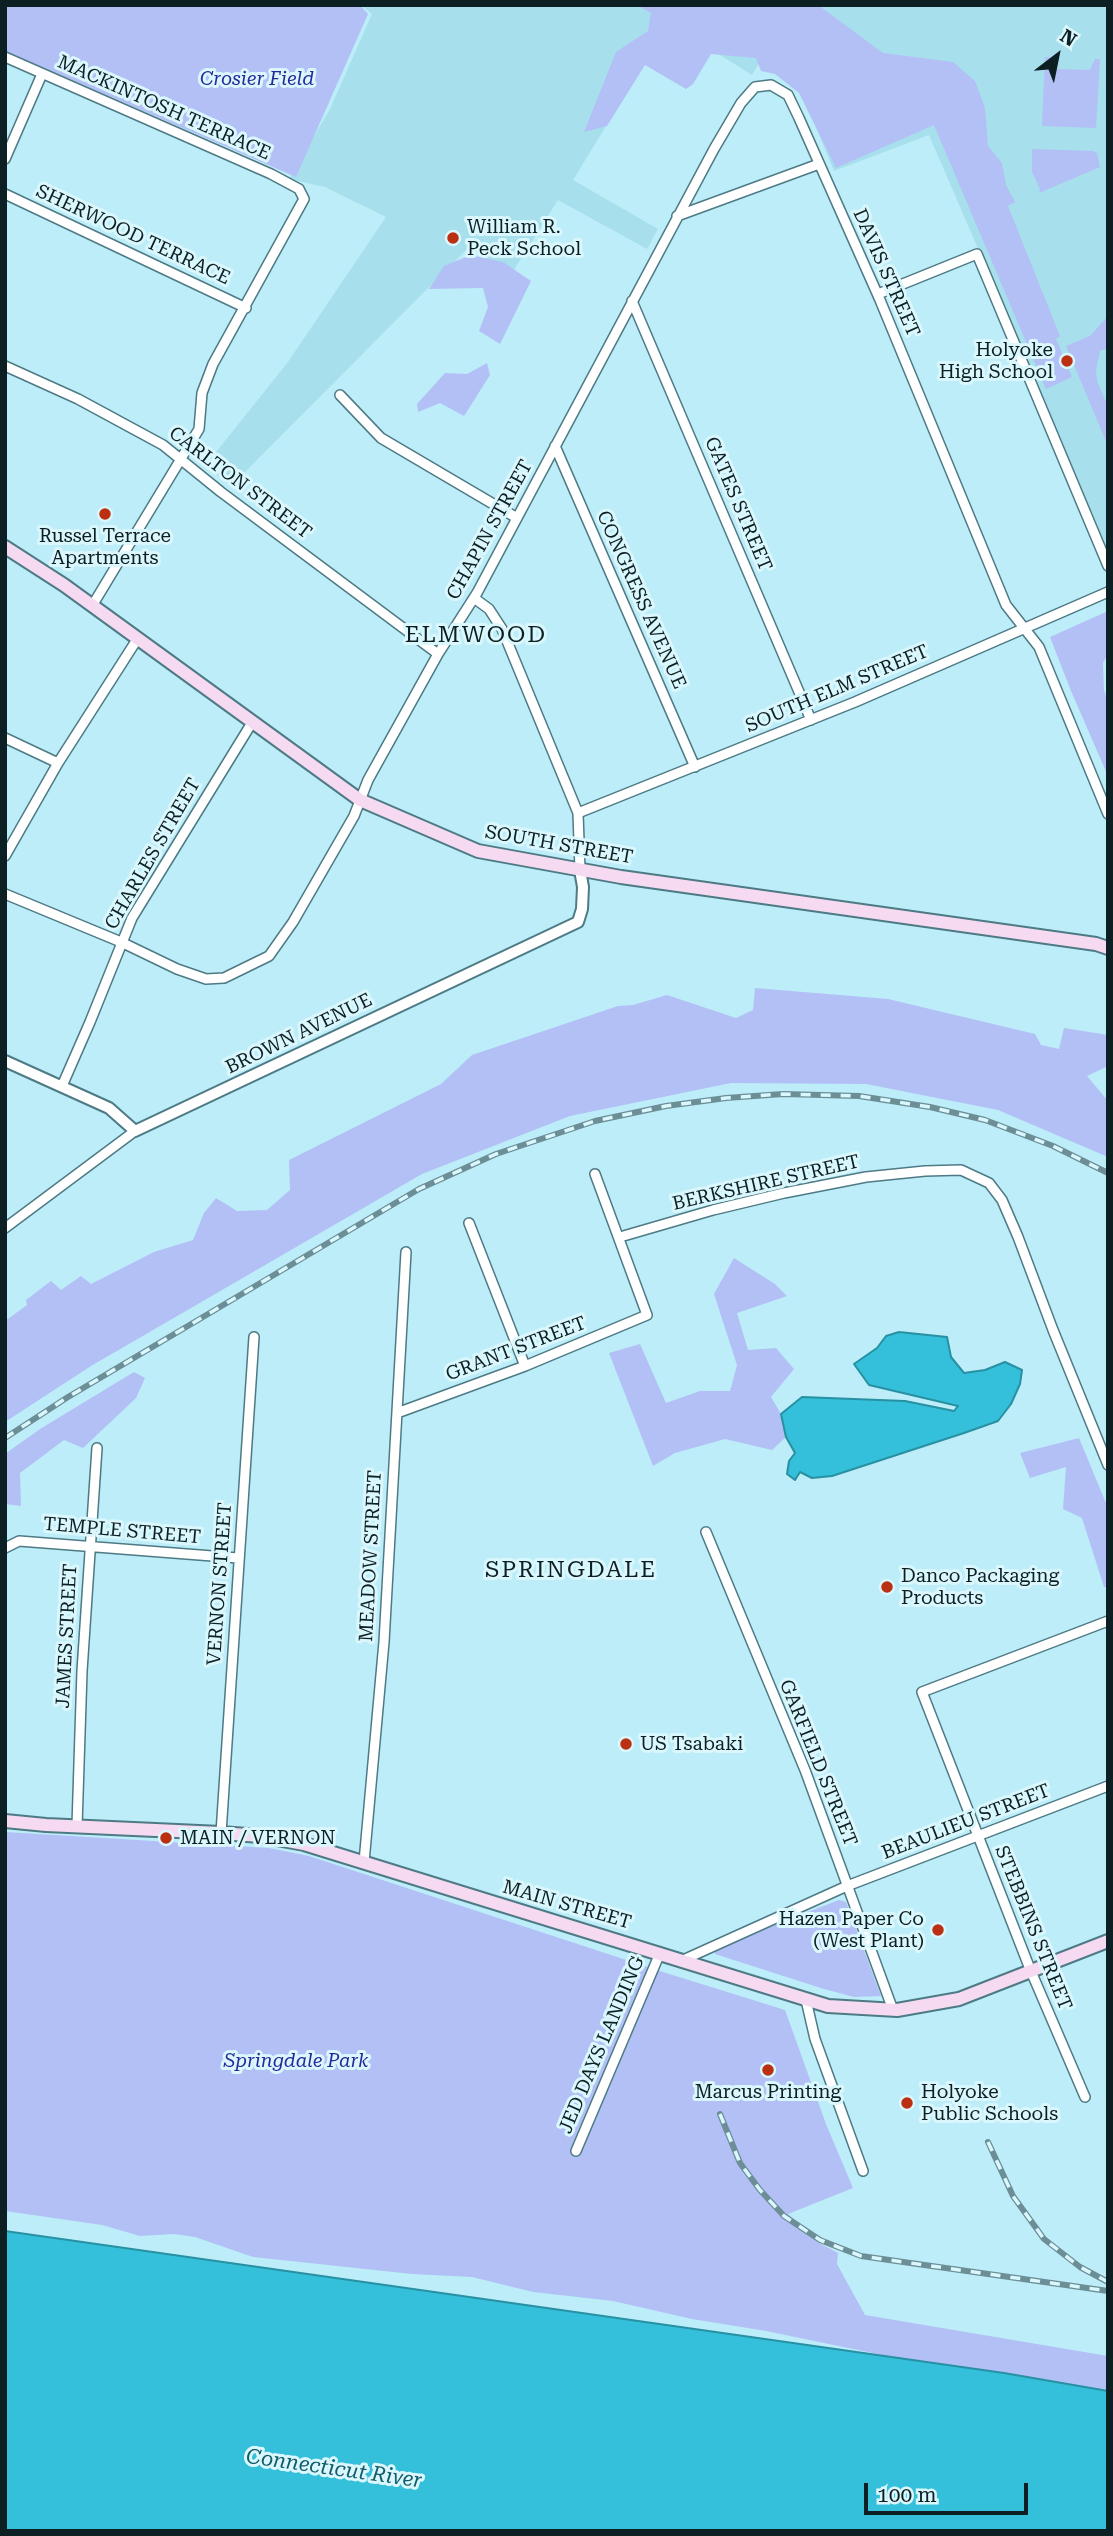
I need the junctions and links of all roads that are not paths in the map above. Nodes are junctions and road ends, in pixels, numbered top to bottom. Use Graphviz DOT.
graph roads {
  1 [pos="5,57"];
  2 [pos="43,74"];
  3 [pos="744,99"];
  4 [pos="5,159"];
  5 [pos="819,164"];
  6 [pos="5,194"];
  7 [pos="677,216"];
  8 [pos="877,294"];
  9 [pos="632,302"];
  10 [pos="246,308"];
  11 [pos="5,366"];
  12 [pos="340,395"];
  13 [pos="555,446"];
  14 [pos="181,458"];
  15 [pos="517,518"];
  16 [pos="5,547"];
  17 [pos="1108,566"];
  18 [pos="1108,592"];
  19 [pos="474,598"];
  20 [pos="92,606"];
  21 [pos="1023,627"];
  22 [pos="138,638"];
  23 [pos="438,654"];
  24 [pos="811,720"];
  25 [pos="253,721"];
  26 [pos="5,738"];
  27 [pos="58,763"];
  28 [pos="695,767"];
  29 [pos="360,800"];
  30 [pos="578,813"];
  31 [pos="1108,814"];
  32 [pos="5,856"];
  33 [pos="580,870"];
  34 [pos="5,894"];
  35 [pos="121,942"];
  36 [pos="1105,944"];
  37 [pos="5,1061"];
  38 [pos="62,1086"];
  39 [pos="135,1131"];
  40 [pos="595,1174"];
  41 [pos="469,1223"];
  42 [pos="5,1228"];
  43 [pos="620,1237"];
  44 [pos="406,1252"];
  45 [pos="254,1337"];
  46 [pos="525,1366"];
  47 [pos="397,1413"];
  48 [pos="97,1448"];
  49 [pos="1108,1465"];
  50 [pos="706,1532"];
  51 [pos="89,1546"];
  52 [pos="5,1548"];
  53 [pos="238,1558"];
  54 [pos="1108,1621"];
  55 [pos="1108,1786"];
  56 [pos="5,1821"];
  57 [pos="77,1826"];
  58 [pos="221,1833"];
  59 [pos="977,1835"];
  60 [pos="364,1863"];
  61 [pos="847,1886"];
  62 [pos="1108,1941"];
  63 [pos="660,1953"];
  64 [pos="683,1960"];
  65 [pos="1030,1969"];
  66 [pos="806,2000"];
  67 [pos="894,2010"];
  68 [pos="1085,2097"];
  69 [pos="576,2151"];
  70 [pos="863,2171"];
  1 -- 2 [label="street, MACKINTOSH TERRACE"];
  2 -- 4 [label="street"];
  2 -- 10 [label="street, MACKINTOSH TERRACE"];
  3 -- 5 [label="street, DAVIS STREET"];
  3 -- 7 [label="street, CHAPIN STREET"];
  5 -- 7 [label="street"];
  5 -- 8 [label="street, DAVIS STREET"];
  6 -- 10 [label="street, SHERWOOD TERRACE"];
  7 -- 9 [label="street, CHAPIN STREET"];
  8 -- 17 [label="street"];
  8 -- 21 [label="street, DAVIS STREET"];
  9 -- 13 [label="street, CHAPIN STREET"];
  9 -- 24 [label="street, GATES STREET"];
  10 -- 14 [label="street"];
  11 -- 14 [label="street, CARLTON STREET"];
  12 -- 15 [label="street"];
  13 -- 15 [label="street, CHAPIN STREET"];
  13 -- 28 [label="street, CONGRESS AVENUE"];
  14 -- 20 [label="street"];
  14 -- 23 [label="street, CARLTON STREET"];
  15 -- 19 [label="street, CHAPIN STREET"];
  16 -- 20 [label="main road, SOUTH STREET"];
  18 -- 21 [label="street, SOUTH ELM STREET"];
  19 -- 23 [label="street, CHAPIN STREET"];
  19 -- 30 [label="street"];
  20 -- 22 [label="main road, SOUTH STREET"];
  21 -- 24 [label="street, SOUTH ELM STREET"];
  21 -- 31 [label="street, DAVIS STREET"];
  22 -- 25 [label="main road, SOUTH STREET"];
  22 -- 27 [label="street"];
  23 -- 29 [label="street, CHAPIN STREET"];
  24 -- 28 [label="street, SOUTH ELM STREET"];
  25 -- 29 [label="main road, SOUTH STREET"];
  25 -- 35 [label="street, CHARLES STREET"];
  26 -- 27 [label="street"];
  27 -- 32 [label="street"];
  28 -- 30 [label="street, SOUTH ELM STREET"];
  29 -- 33 [label="main road, SOUTH STREET"];
  29 -- 35 [label="street, CHAPIN STREET"];
  30 -- 33 [label="street"];
  33 -- 36 [label="main road, SOUTH STREET"];
  33 -- 39 [label="street, BROWN AVENUE"];
  34 -- 35 [label="street"];
  35 -- 38 [label="street, CHARLES STREET"];
  37 -- 38 [label="street"];
  38 -- 39 [label="street"];
  39 -- 42 [label="street, BROWN AVENUE"];
  40 -- 43 [label="street"];
  41 -- 46 [label="street"];
  43 -- 46 [label="street, GRANT STREET"];
  43 -- 49 [label="street, BERKSHIRE STREET"];
  44 -- 47 [label="street, MEADOW STREET"];
  45 -- 53 [label="street, VERNON STREET"];
  46 -- 47 [label="street, GRANT STREET"];
  47 -- 60 [label="street, MEADOW STREET"];
  48 -- 51 [label="street, JAMES STREET"];
  50 -- 61 [label="street, GARFIELD STREET"];
  51 -- 52 [label="street, TEMPLE STREET"];
  51 -- 53 [label="street, TEMPLE STREET"];
  51 -- 57 [label="street, JAMES STREET"];
  53 -- 58 [label="street, VERNON STREET"];
  54 -- 59 [label="street, STEBBINS STREET"];
  55 -- 59 [label="street, BEAULIEU STREET"];
  56 -- 57 [label="main road, MAIN STREET"];
  57 -- 58 [label="main road, MAIN STREET"];
  58 -- 60 [label="main road, MAIN STREET"];
  59 -- 61 [label="street, BEAULIEU STREET"];
  59 -- 65 [label="street, STEBBINS STREET"];
  60 -- 63 [label="main road, MAIN STREET"];
  61 -- 64 [label="street, BEAULIEU STREET"];
  61 -- 67 [label="street, GARFIELD STREET"];
  62 -- 65 [label="main road, MAIN STREET"];
  63 -- 64 [label="main road, MAIN STREET"];
  63 -- 69 [label="street, JED DAYS LANDING"];
  64 -- 66 [label="main road, MAIN STREET"];
  65 -- 67 [label="main road, MAIN STREET"];
  65 -- 68 [label="street, STEBBINS STREET"];
  66 -- 67 [label="main road, MAIN STREET"];
  66 -- 70 [label="street"];
}
